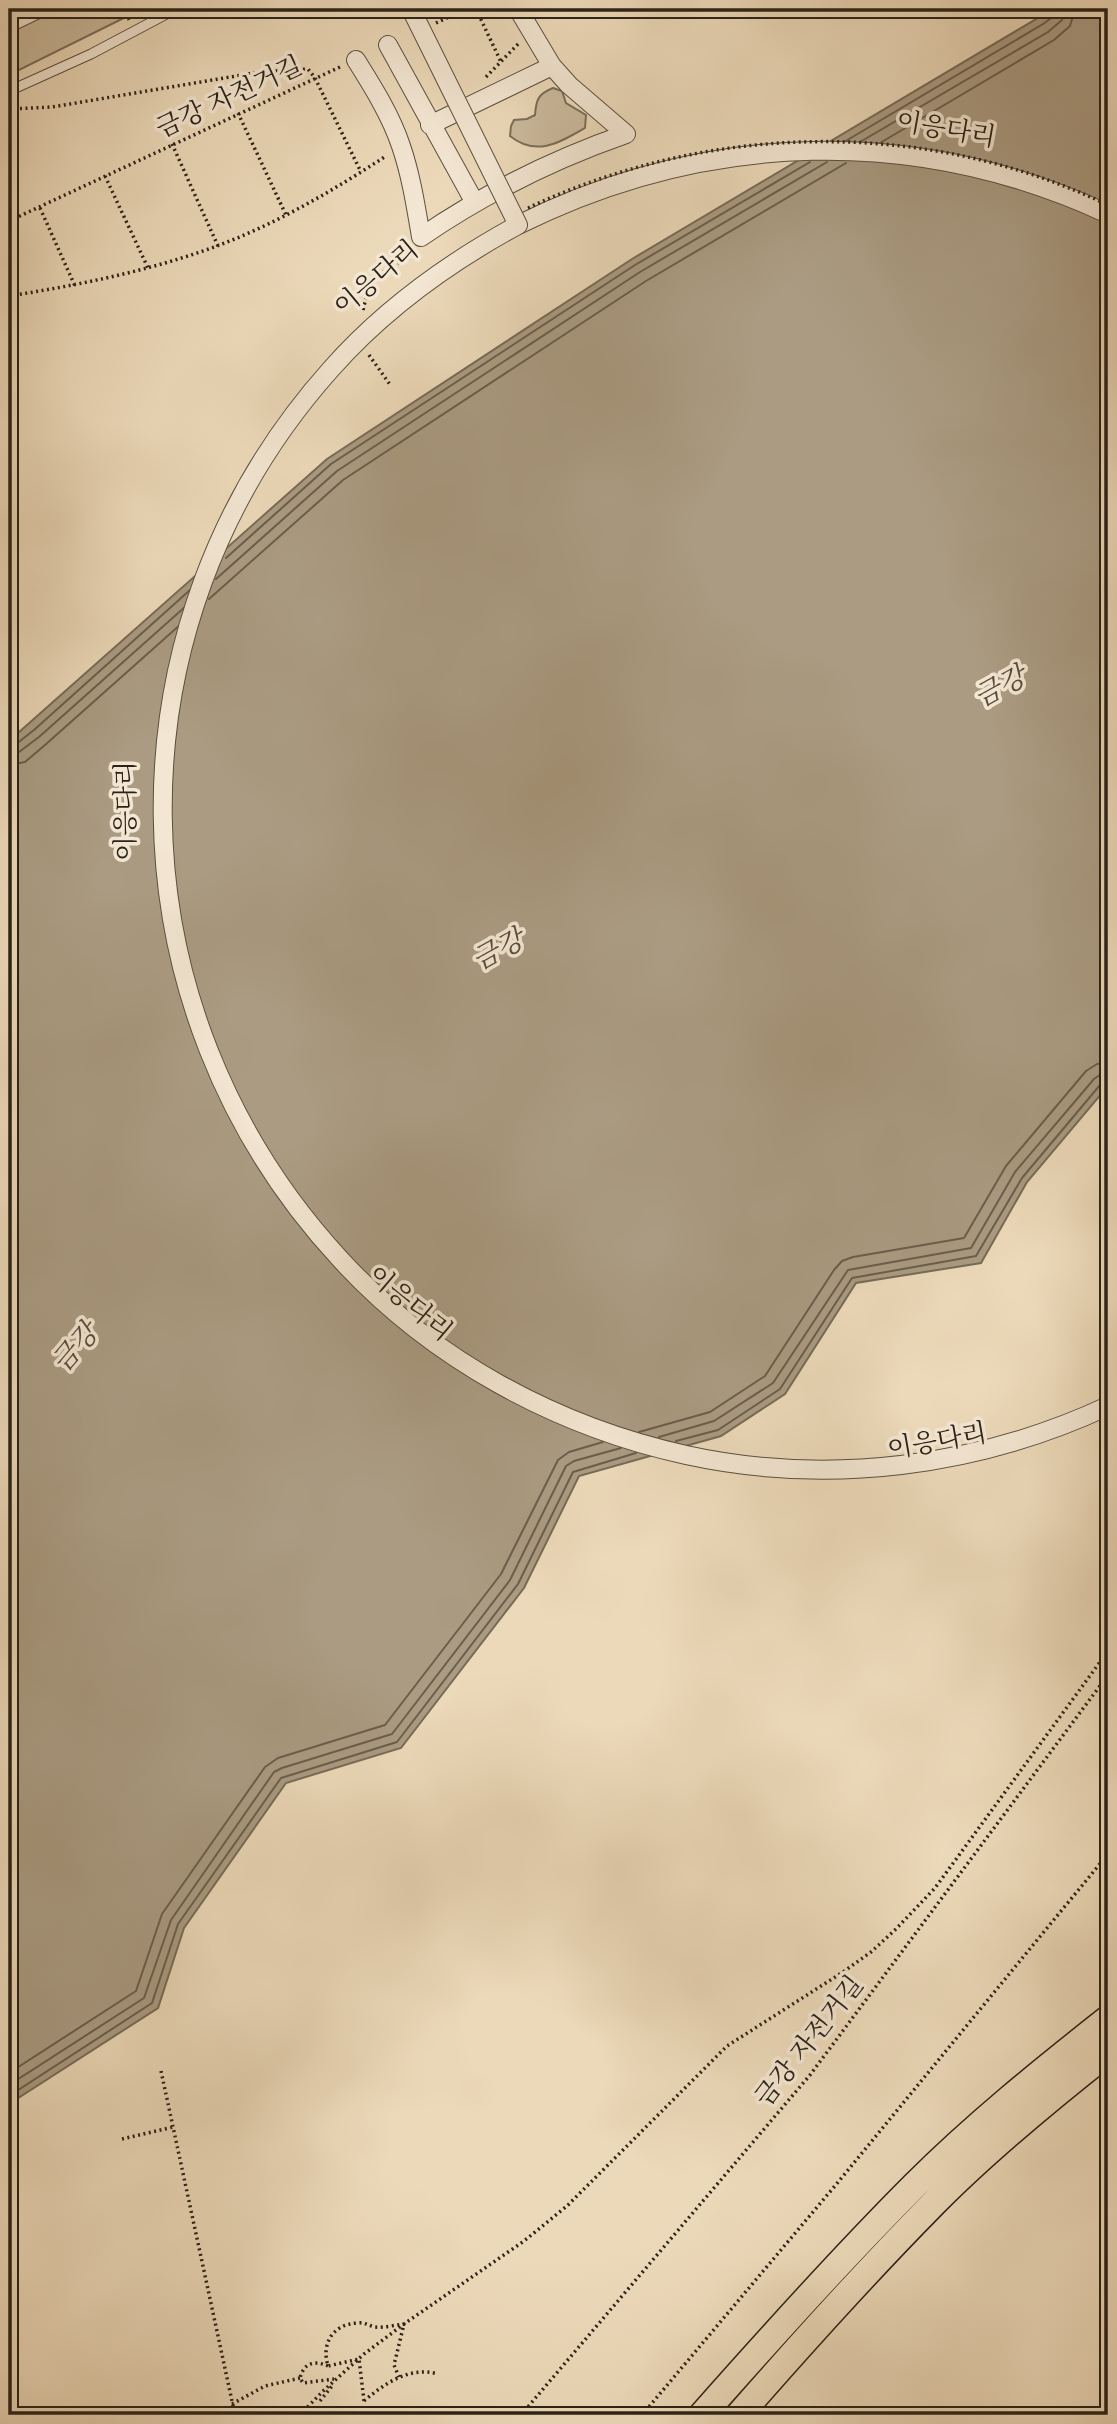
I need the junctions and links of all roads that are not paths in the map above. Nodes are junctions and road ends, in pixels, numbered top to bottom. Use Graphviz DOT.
graph roads {
  1 [pos="38,9"];
  2 [pos="176,9"];
  3 [pos="411,9"];
  4 [pos="518,9"];
  5 [pos="9,23"];
  6 [pos="388,45"];
  7 [pos="356,60"];
  8 [pos="552,66"];
  9 [pos="406,79"];
  10 [pos="9,91"];
  11 [pos="377,94"];
  12 [pos="430,125"];
  13 [pos="475,203"];
  14 [pos="1108,214"];
  15 [pos="519,218"];
  16 [pos="1108,1406"];
  17 [pos="1108,2019"];
  18 [pos="1108,2052"];
  19 [pos="702,2415"];
  20 [pos="739,2415"];
  1 -- 5 [label="street"];
  2 -- 10 [label="lane"];
  3 -- 15 [label="street, bridge"];
  4 -- 8 [label="street"];
  6 -- 9 [label="street"];
  7 -- 11 [label="street"];
  8 -- 12 [label="street"];
  8 -- 13 [label="street"];
  9 -- 11 [label="street"];
  9 -- 12 [label="street"];
  11 -- 13 [label="street"];
  12 -- 13 [label="street"];
  14 -- 15 [label="street, 이응다리"];
  15 -- 16 [label="street, 이응다리, bridge"];
  17 -- 19 [label="main road"];
  18 -- 20 [label="main road"];
}
